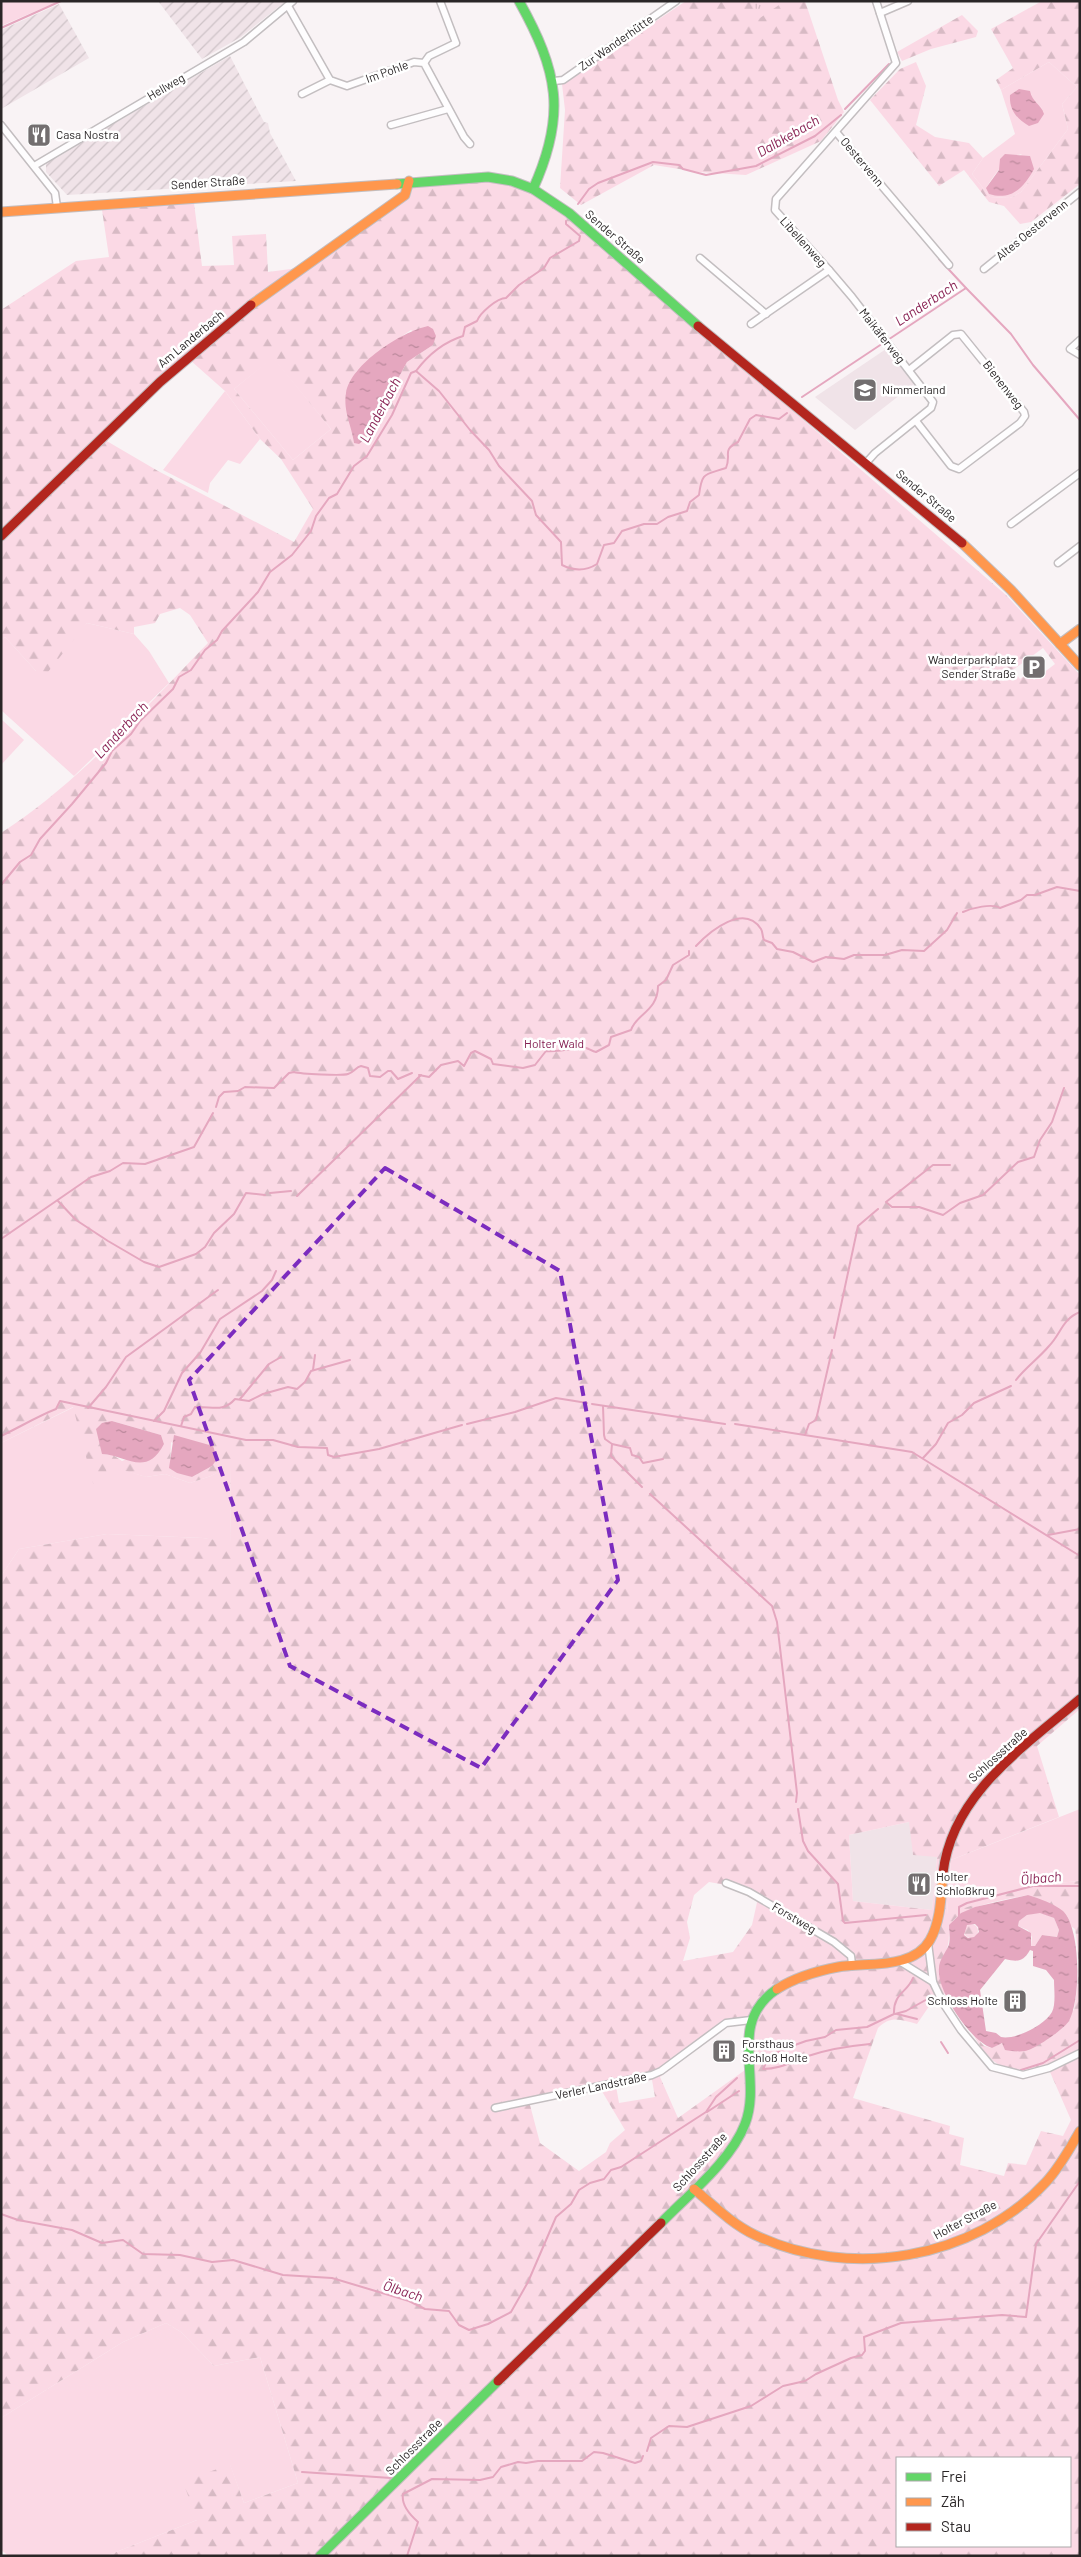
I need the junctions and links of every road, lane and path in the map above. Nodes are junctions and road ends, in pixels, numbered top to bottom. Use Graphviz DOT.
graph roads {
  1 [pos="440,1"];
  2 [pos="519,1"];
  3 [pos="676,1"];
  4 [pos="876,1"];
  5 [pos="908,1"];
  6 [pos="291,3"];
  7 [pos="880,13"];
  8 [pos="424,63"];
  9 [pos="330,80"];
  10 [pos="554,81"];
  11 [pos="302,94"];
  12 [pos="448,109"];
  13 [pos="1,125"];
  14 [pos="391,125"];
  15 [pos="836,132"];
  16 [pos="470,144"];
  17 [pos="34,166"];
  18 [pos="409,181"];
  19 [pos="533,189"];
  20 [pos="1080,192"];
  21 [pos="57,207"];
  22 [pos="1,212"];
  23 [pos="700,258"];
  24 [pos="949,265"];
  25 [pos="984,268"];
  26 [pos="829,270"];
  27 [pos="766,314"];
  28 [pos="752,324"];
  29 [pos="1080,340"];
  30 [pos="1080,354"];
  31 [pos="909,370"];
  32 [pos="916,421"];
  33 [pos="866,463"];
  34 [pos="1080,473"];
  35 [pos="1011,524"];
  36 [pos="1,536"];
  37 [pos="1080,546"];
  38 [pos="1058,563"];
  39 [pos="1080,629"];
  40 [pos="1060,644"];
  41 [pos="1080,666"];
  42 [pos="1080,1699"];
  43 [pos="726,1883"];
  44 [pos="928,1943"];
  45 [pos="899,1961"];
  46 [pos="852,1964"];
  47 [pos="933,1982"];
  48 [pos="751,2020"];
  49 [pos="1080,2053"];
  50 [pos="495,2108"];
  51 [pos="1080,2131"];
  52 [pos="694,2190"];
  53 [pos="320,2556"];
  1 -- 8 [label="street"];
  2 -- 10 [label="main road"];
  3 -- 10 [label="street, Zur Wanderhütte"];
  4 -- 7 [label="street, Oestervenn"];
  5 -- 7 [label="street"];
  6 -- 9 [label="street"];
  6 -- 17 [label="street, Hellweg"];
  7 -- 15 [label="street, Oestervenn"];
  8 -- 9 [label="street, Im Pohle"];
  8 -- 12 [label="street, Im Pohle"];
  9 -- 11 [label="street"];
  10 -- 19 [label="main road"];
  12 -- 14 [label="street"];
  12 -- 16 [label="street, Im Pohle"];
  13 -- 17 [label="street"];
  15 -- 24 [label="street, Oestervenn"];
  15 -- 26 [label="street, Libellenweg"];
  17 -- 21 [label="street"];
  18 -- 19 [label="main road, Sender Straße"];
  18 -- 21 [label="main road, Sender Straße"];
  18 -- 36 [label="main road, Am Landerbach"];
  19 -- 33 [label="main road, Sender Straße"];
  20 -- 25 [label="street, Altes Oestervenn"];
  21 -- 22 [label="main road, Sender Straße"];
  23 -- 27 [label="street"];
  26 -- 27 [label="street, Libellenweg"];
  26 -- 31 [label="street, Maikäferweg"];
  27 -- 28 [label="street, Libellenweg"];
  29 -- 30 [label="street"];
  31 -- 32 [label="street, Maikäferweg"];
  31 -- 32 [label="street, Bienenweg"];
  32 -- 33 [label="street, Maikäferweg"];
  33 -- 40 [label="main road, Sender Straße"];
  34 -- 35 [label="street"];
  37 -- 38 [label="street"];
  39 -- 40 [label="main road"];
  40 -- 41 [label="main road, Sender Straße"];
  42 -- 44 [label="main road, Schlossstraße"];
  43 -- 46 [label="street, Forstweg"];
  44 -- 45 [label="main road, Schlossstraße"];
  44 -- 47 [label="street"];
  45 -- 46 [label="main road, Schlossstraße"];
  45 -- 47 [label="street"];
  46 -- 48 [label="main road, Schlossstraße"];
  47 -- 49 [label="street"];
  48 -- 50 [label="street, Verler Landstraße"];
  48 -- 52 [label="main road, Schlossstraße"];
  51 -- 52 [label="main road, Holter Straße"];
  52 -- 53 [label="main road, Schlossstraße"];
}
